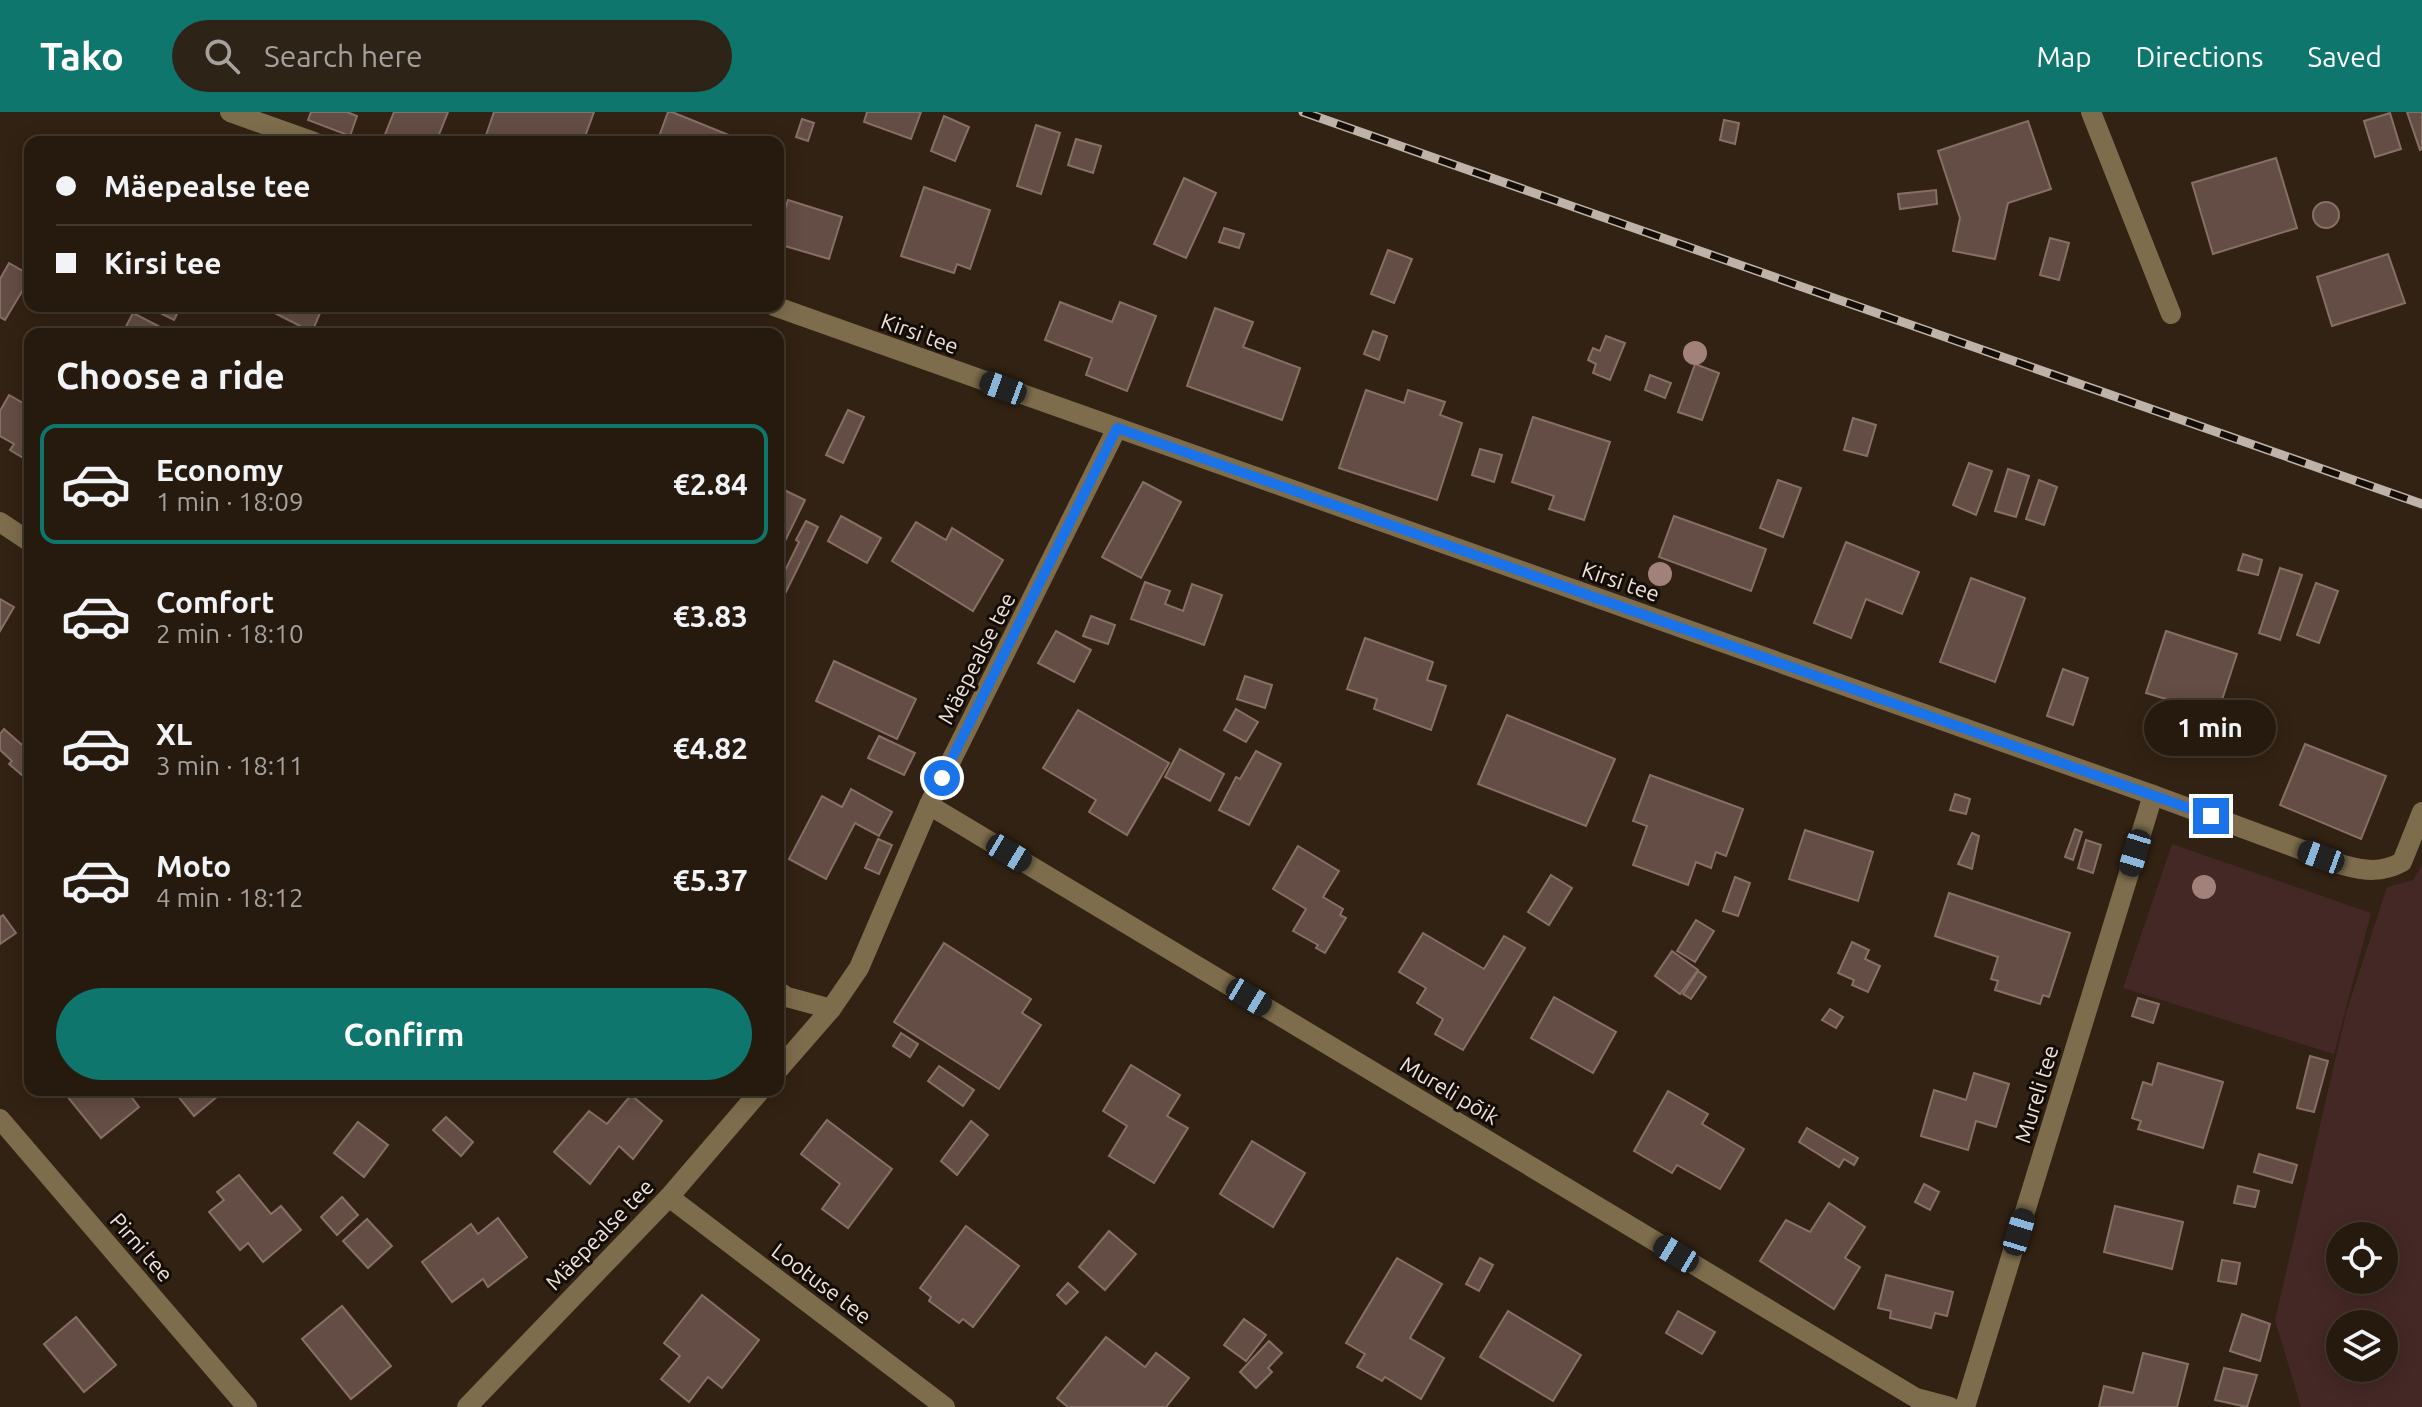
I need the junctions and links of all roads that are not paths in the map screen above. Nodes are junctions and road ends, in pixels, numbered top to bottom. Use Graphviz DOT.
graph roads {
  1 [pos="230,112"];
  2 [pos="2091,112"];
  3 [pos="297,136"];
  4 [pos="784,310"];
  5 [pos="2171,314"];
  6 [pos="1117,428"];
  7 [pos="0,522"];
  8 [pos="24,538"];
  9 [pos="2153,795"];
  10 [pos="929,805"];
  11 [pos="2422,812"];
  12 [pos="784,995"];
  13 [pos="831,1009"];
  14 [pos="784,1063"];
  15 [pos="756,1096"];
  16 [pos="0,1119"];
  17 [pos="669,1197"];
  18 [pos="247,1407"];
  19 [pos="467,1407"];
  20 [pos="945,1407"];
  21 [pos="1950,1407"];
  22 [pos="1965,1407"];
  1 -- 3 [label="street"];
  2 -- 5 [label="street"];
  4 -- 6 [label="street, Kirsi tee"];
  6 -- 9 [label="street, Kirsi tee"];
  6 -- 10 [label="street, Mäepealse tee"];
  7 -- 8 [label="street"];
  9 -- 11 [label="street, Kirsi tee"];
  9 -- 22 [label="street, Mureli tee"];
  10 -- 13 [label="street, Mäepealse tee"];
  10 -- 21 [label="street, Mureli põik"];
  12 -- 13 [label="street"];
  13 -- 14 [label="street, Mäepealse tee"];
  15 -- 17 [label="street, Mäepealse tee"];
  16 -- 18 [label="street, Pirni tee"];
  17 -- 19 [label="street, Mäepealse tee"];
  17 -- 20 [label="street, Lootuse tee"];
}
